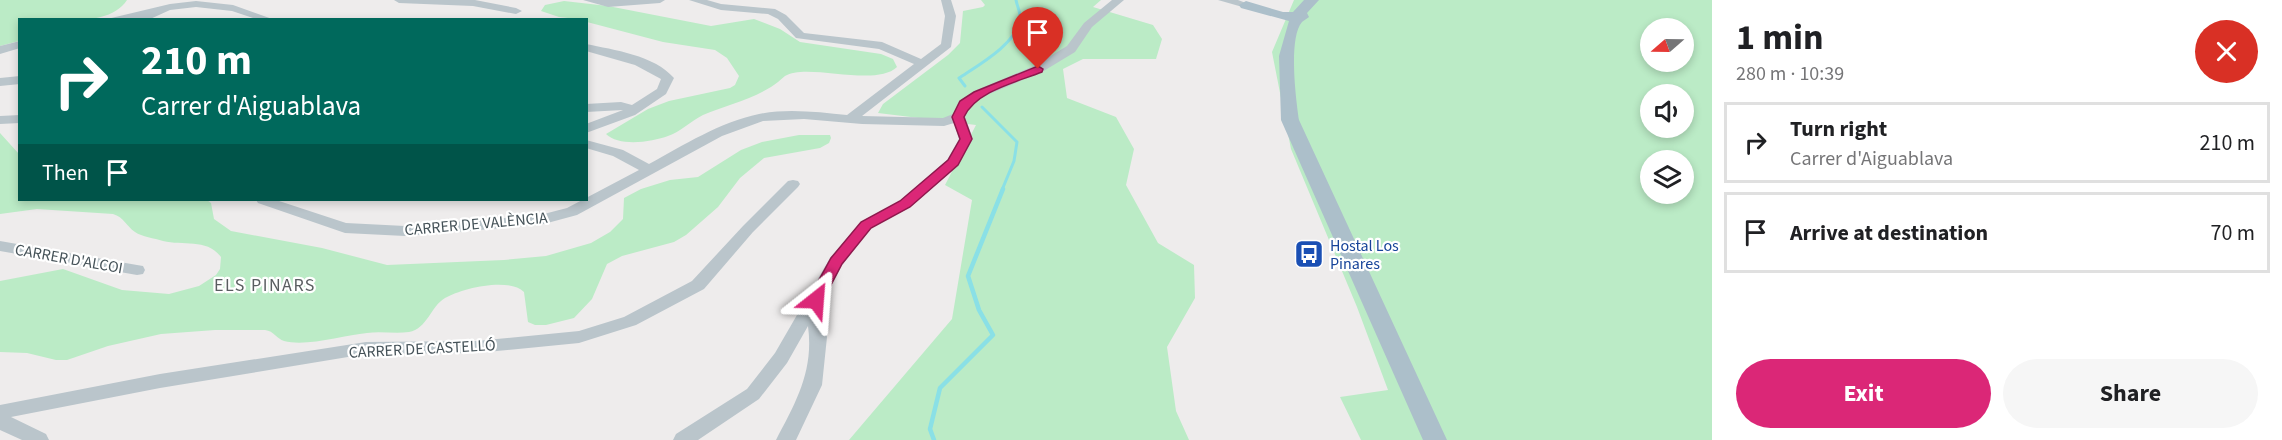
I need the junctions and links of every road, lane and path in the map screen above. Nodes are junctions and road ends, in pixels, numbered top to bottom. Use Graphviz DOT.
graph roads {
  1 [pos="399,0"];
  2 [pos="526,0"];
  3 [pos="588,0"];
  4 [pos="660,0"];
  5 [pos="694,0"];
  6 [pos="946,0"];
  7 [pos="1119,0"];
  8 [pos="1223,0"];
  9 [pos="1312,0"];
  10 [pos="1319,0"];
  11 [pos="1326,0"];
  12 [pos="1246,5"];
  13 [pos="1289,10"];
  14 [pos="518,15"];
  15 [pos="144,16"];
  16 [pos="126,18"];
  17 [pos="265,18"];
  18 [pos="18,45"];
  19 [pos="588,48"];
  20 [pos="0,50"];
  21 [pos="923,63"];
  22 [pos="18,80"];
  23 [pos="1297,81"];
  24 [pos="0,82"];
  25 [pos="588,108"];
  26 [pos="635,109"];
  27 [pos="958,117"];
  28 [pos="18,119"];
  29 [pos="850,119"];
  30 [pos="0,120"];
  31 [pos="588,128"];
  32 [pos="1300,138"];
  33 [pos="588,145"];
  34 [pos="648,169"];
  35 [pos="793,184"];
  36 [pos="266,201"];
  37 [pos="0,246"];
  38 [pos="137,270"];
  39 [pos="813,304"];
  40 [pos="0,412"];
  41 [pos="0,422"];
  42 [pos="39,440"];
  43 [pos="683,440"];
  44 [pos="786,440"];
  45 [pos="1435,440"];
  1 -- 14 [label="street"];
  2 -- 14 [label="street"];
  3 -- 4 [label="street"];
  5 -- 21 [label="street"];
  6 -- 21 [label="street"];
  7 -- 27 [label="street"];
  8 -- 12 [label="street"];
  9 -- 13 [label="main road"];
  10 -- 13 [label="main road"];
  11 -- 23 [label="main road"];
  12 -- 13 [label="main road"];
  13 -- 23 [label="main road"];
  13 -- 32 [label="main road"];
  15 -- 16 [label="street"];
  15 -- 17 [label="street"];
  18 -- 20 [label="street"];
  19 -- 26 [label="street"];
  21 -- 29 [label="street"];
  22 -- 24 [label="street"];
  23 -- 32 [label="main road"];
  25 -- 26 [label="street"];
  26 -- 31 [label="street"];
  27 -- 29 [label="street, CARRER DE VALÈNCIA"];
  27 -- 39 [label="street"];
  28 -- 30 [label="street"];
  29 -- 34 [label="street, CARRER DE VALÈNCIA"];
  32 -- 45 [label="main road"];
  33 -- 34 [label="street"];
  34 -- 36 [label="street, CARRER DE VALÈNCIA"];
  35 -- 40 [label="street, CARRER DE CASTELLÓ"];
  37 -- 38 [label="street, CARRER D'ALCOI"];
  39 -- 43 [label="street"];
  39 -- 44 [label="street"];
  41 -- 42 [label="street"];
}
